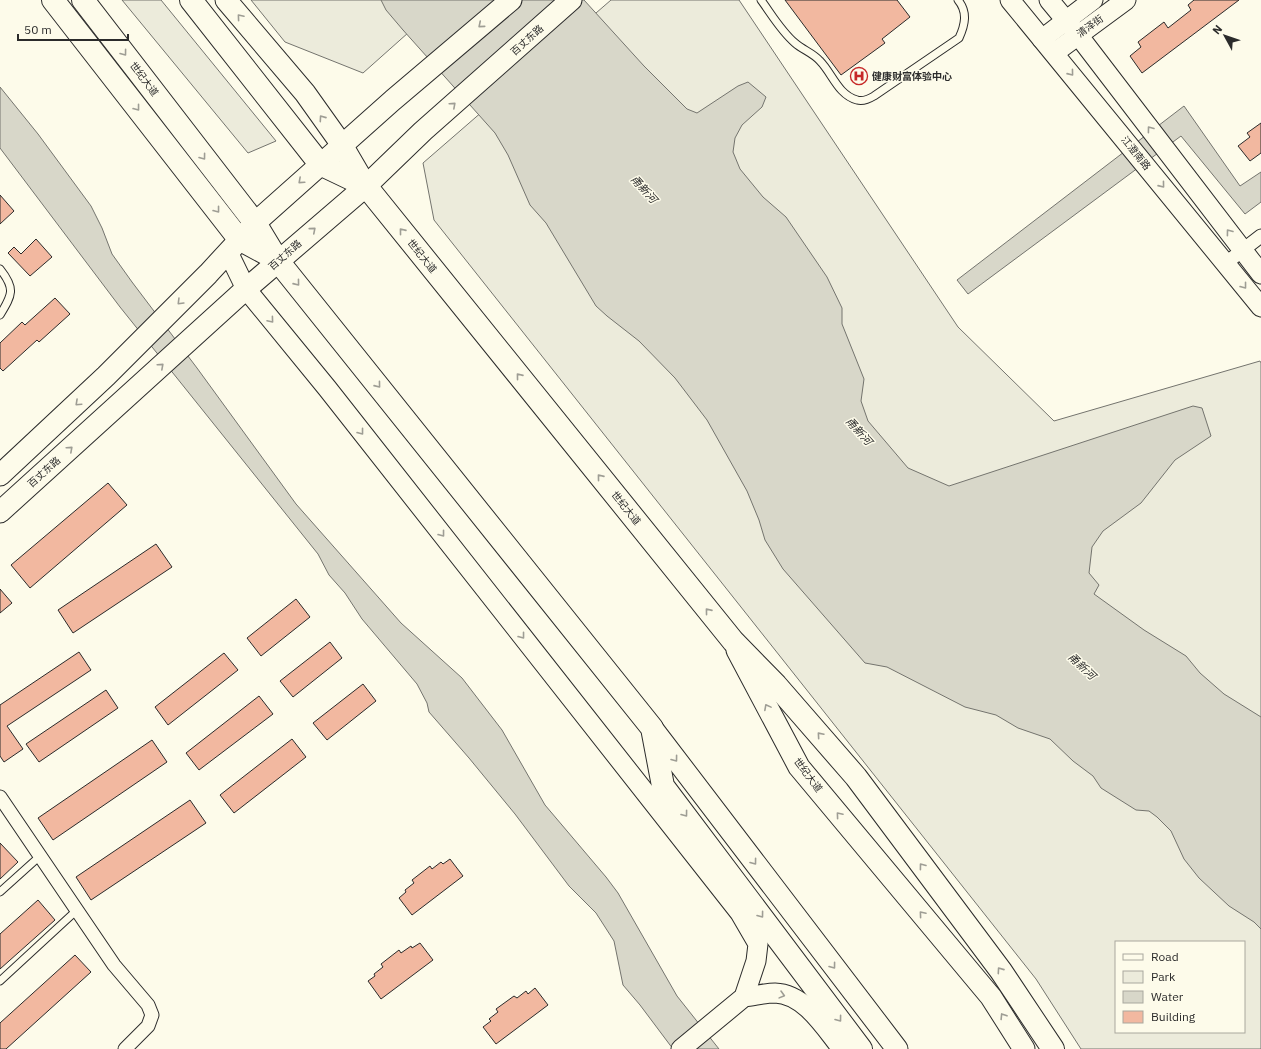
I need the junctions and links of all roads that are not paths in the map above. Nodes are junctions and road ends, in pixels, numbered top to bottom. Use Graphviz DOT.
graph roads {
  1 [pos="53,0"];
  2 [pos="83,0"];
  3 [pos="191,0"];
  4 [pos="226,0"];
  5 [pos="511,0"];
  6 [pos="571,0"];
  7 [pos="761,0"];
  8 [pos="958,0"];
  9 [pos="1010,0"];
  10 [pos="1049,0"];
  11 [pos="1093,0"];
  12 [pos="1126,0"];
  13 [pos="1066,20"];
  14 [pos="1078,35"];
  15 [pos="1042,38"];
  16 [pos="1054,53"];
  17 [pos="342,145"];
  18 [pos="320,164"];
  19 [pos="366,186"];
  20 [pos="255,224"];
  21 [pos="1261,236"];
  22 [pos="234,245"];
  23 [pos="1242,250"];
  24 [pos="278,260"];
  25 [pos="1226,262"];
  26 [pos="0,269"];
  27 [pos="1261,274"];
  28 [pos="238,296"];
  29 [pos="1261,307"];
  30 [pos="0,315"];
  31 [pos="0,475"];
  32 [pos="0,512"];
  33 [pos="733,641"];
  34 [pos="652,728"];
  35 [pos="0,798"];
  36 [pos="40,856"];
  37 [pos="0,892"];
  38 [pos="77,910"];
  39 [pos="0,981"];
  40 [pos="744,997"];
  41 [pos="125,1049"];
  42 [pos="681,1049"];
  43 [pos="842,1049"];
  44 [pos="861,1049"];
  45 [pos="897,1049"];
  46 [pos="1024,1049"];
  47 [pos="1053,1049"];
  1 -- 22 [label="highway, one-way"];
  2 -- 20 [label="highway, 世纪大道, one-way"];
  3 -- 18 [label="highway, 世纪大道"];
  17 -- 4 [label="main road, one-way"];
  5 -- 17 [label="main road, one-way"];
  19 -- 6 [label="main road, 百丈东路, one-way"];
  7 -- 8 [label="lane"];
  9 -- 15 [label="street, 江澄南路"];
  10 -- 13 [label="street"];
  11 -- 13 [label="street, 清泽街"];
  12 -- 14 [label="street, 清泽街"];
  13 -- 14 [label="street"];
  13 -- 15 [label="street, 清泽街"];
  14 -- 16 [label="street, 清泽街"];
  23 -- 14 [label="street, one-way"];
  15 -- 16 [label="street, 江澄南路"];
  16 -- 25 [label="street, 江澄南路, one-way"];
  17 -- 18 [label="main road"];
  17 -- 19 [label="main road"];
  18 -- 19 [label="highway, 世纪大道"];
  18 -- 20 [label="main road, one-way"];
  24 -- 19 [label="main road, 百丈东路, one-way"];
  33 -- 19 [label="highway, 世纪大道, one-way"];
  20 -- 22 [label="main road"];
  20 -- 24 [label="highway, 世纪大道"];
  21 -- 23 [label="street"];
  22 -- 24 [label="highway"];
  22 -- 28 [label="street"];
  22 -- 31 [label="main road, one-way"];
  23 -- 25 [label="street"];
  23 -- 27 [label="street"];
  24 -- 28 [label="main road, 百丈东路"];
  24 -- 34 [label="highway, 世纪大道, one-way"];
  25 -- 29 [label="street, 江澄南路, one-way"];
  26 -- 30 [label="lane"];
  32 -- 28 [label="main road, 百丈东路, one-way"];
  28 -- 40 [label="street, one-way"];
  46 -- 33 [label="main road, 世纪大道, one-way"];
  47 -- 33 [label="highway, one-way"];
  34 -- 44 [label="highway, one-way"];
  34 -- 45 [label="main road, 世纪大道, one-way"];
  35 -- 36 [label="street"];
  36 -- 37 [label="lane"];
  36 -- 38 [label="street"];
  38 -- 39 [label="lane"];
  38 -- 41 [label="street"];
  40 -- 42 [label="street"];
  40 -- 43 [label="street, one-way"];
}
